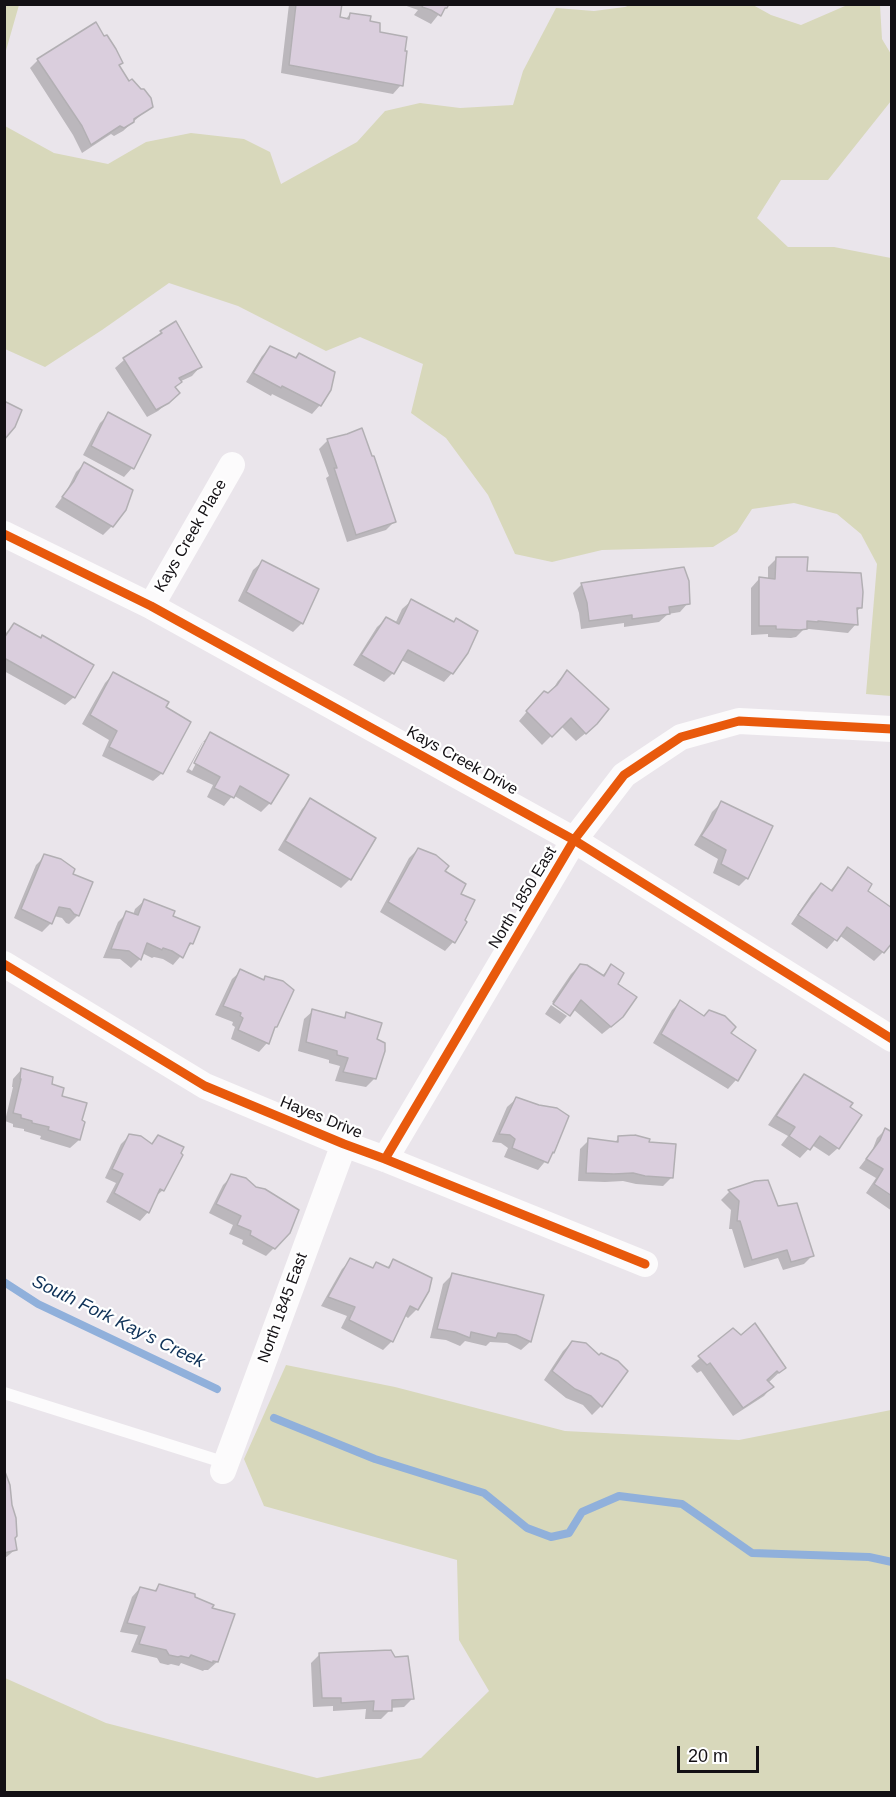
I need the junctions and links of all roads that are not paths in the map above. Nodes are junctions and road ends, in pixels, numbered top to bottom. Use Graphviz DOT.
graph roads {
  1 [pos="232,465"];
  2 [pos="4,534"];
  3 [pos="151,606"];
  4 [pos="891,729"];
  5 [pos="574,840"];
  6 [pos="4,964"];
  7 [pos="891,1039"];
  8 [pos="344,1144"];
  9 [pos="385,1159"];
  10 [pos="645,1264"];
  11 [pos="4,1393"];
  12 [pos="224,1467"];
  1 -- 3 [label="street, Kays Creek Place"];
  2 -- 3 [label="street, Kays Creek Drive"];
  3 -- 5 [label="street, Kays Creek Drive"];
  4 -- 5 [label="street, North 1850 East"];
  5 -- 7 [label="street, Kays Creek Drive"];
  5 -- 9 [label="street, North 1850 East"];
  6 -- 8 [label="street, Hayes Drive"];
  8 -- 9 [label="street, Hayes Drive"];
  8 -- 12 [label="street, North 1845 East"];
  9 -- 10 [label="street, Hayes Drive"];
  11 -- 12 [label="lane"];
}
